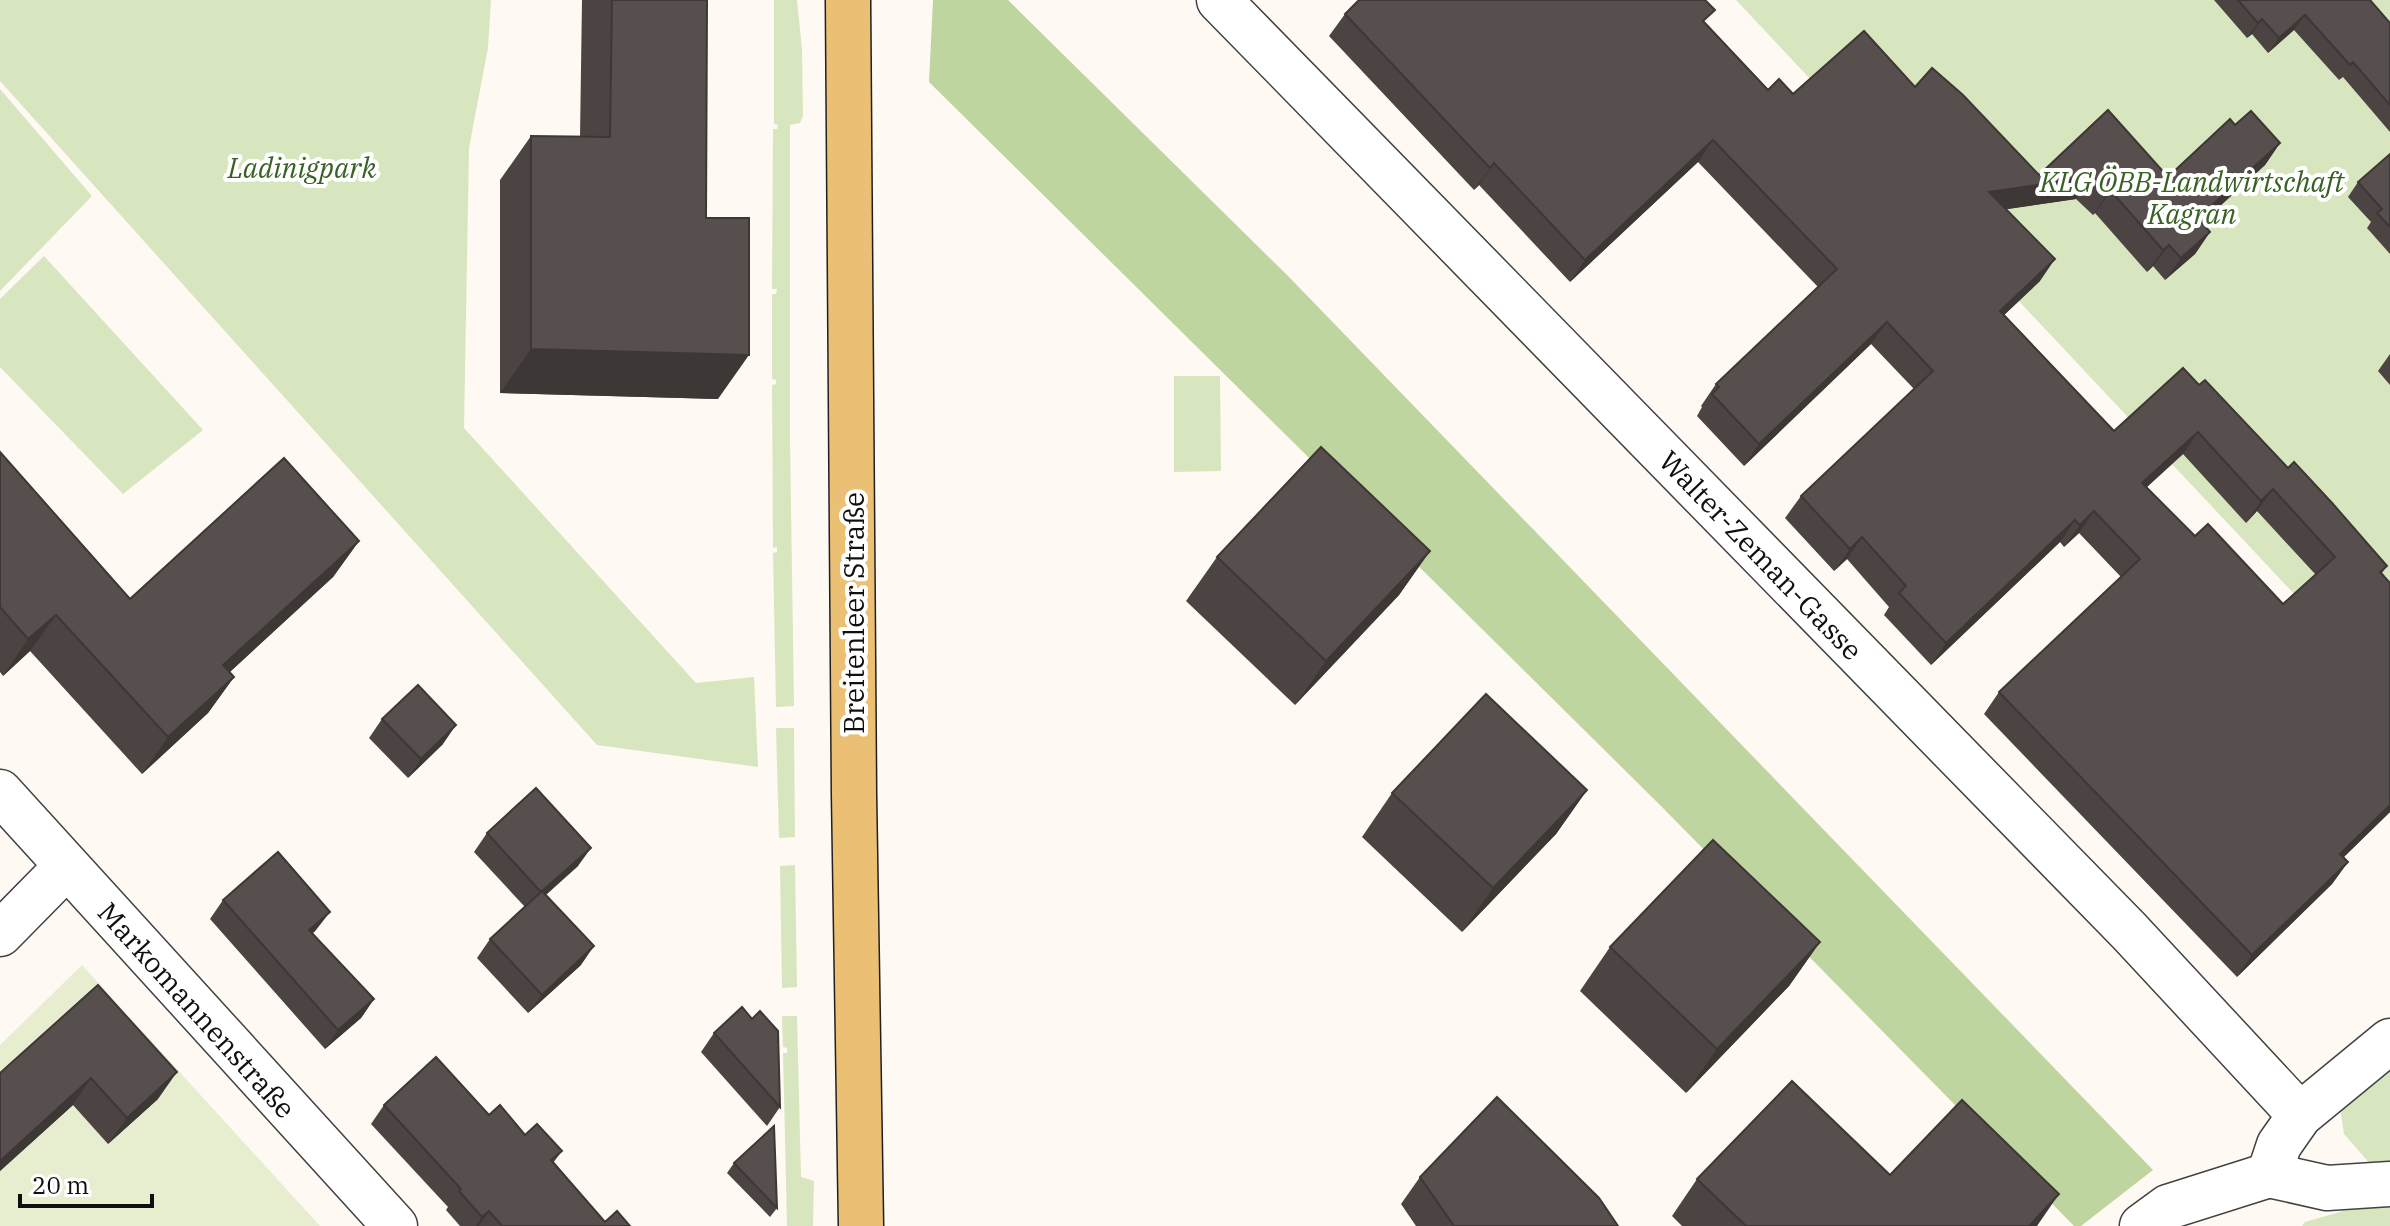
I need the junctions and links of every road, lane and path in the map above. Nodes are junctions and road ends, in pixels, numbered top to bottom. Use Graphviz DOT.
graph roads {
  1 [pos="848,0"];
  2 [pos="1219,0"];
  3 [pos="0,792"];
  4 [pos="66,867"];
  5 [pos="0,934"];
  6 [pos="2390,1041"];
  7 [pos="2300,1115"];
  8 [pos="2269,1175"];
  9 [pos="2390,1184"];
  10 [pos="395,1226"];
  11 [pos="861,1226"];
  12 [pos="2142,1226"];
  1 -- 11 [label="main road, Breitenleer Straße"];
  2 -- 7 [label="street, Walter-Zeman-Gasse"];
  3 -- 4 [label="street, Markomannenstraße"];
  4 -- 5 [label="street"];
  4 -- 10 [label="street, Markomannenstraße"];
  6 -- 7 [label="street"];
  7 -- 8 [label="street"];
  8 -- 9 [label="street"];
  8 -- 12 [label="street"];
}
